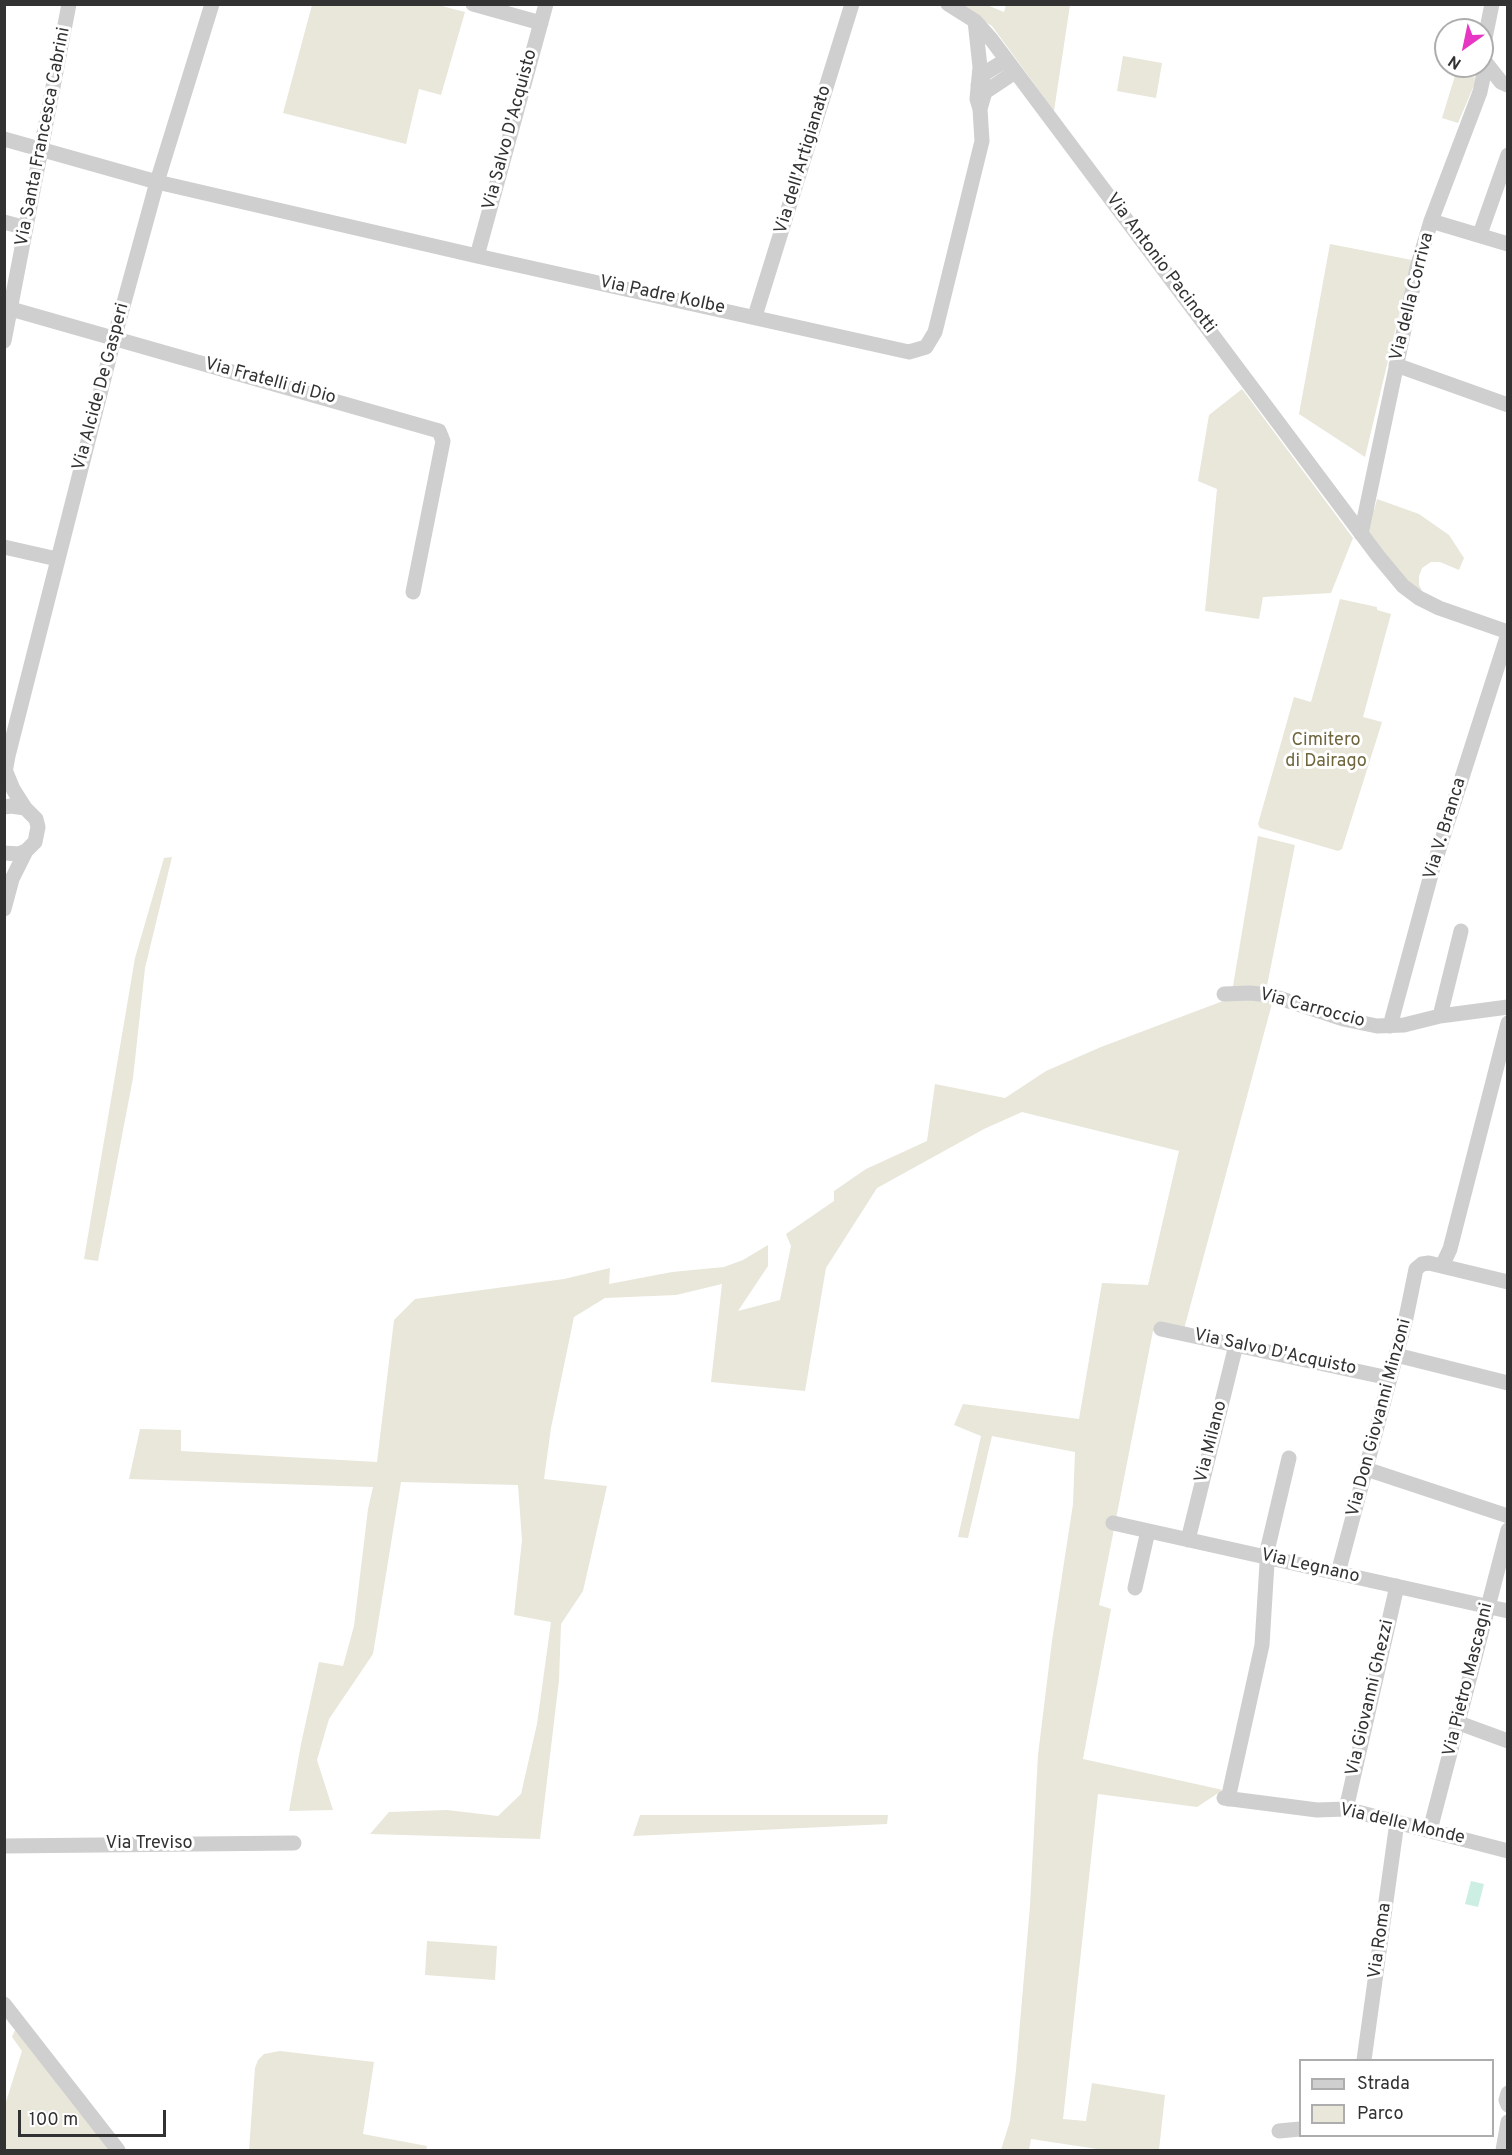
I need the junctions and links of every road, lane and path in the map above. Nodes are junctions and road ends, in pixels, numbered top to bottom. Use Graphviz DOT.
graph roads {
  1 [pos="69,4"];
  2 [pos="212,4"];
  3 [pos="473,4"];
  4 [pos="546,4"];
  5 [pos="852,4"];
  6 [pos="948,4"];
  7 [pos="975,21"];
  8 [pos="541,23"];
  9 [pos="1011,66"];
  10 [pos="1494,73"];
  11 [pos="1483,78"];
  12 [pos="1508,84"];
  13 [pos="978,86"];
  14 [pos="980,109"];
  15 [pos="4,139"];
  16 [pos="42,151"];
  17 [pos="1508,155"];
  18 [pos="158,182"];
  19 [pos="1431,220"];
  20 [pos="4,222"];
  21 [pos="26,228"];
  22 [pos="1480,234"];
  23 [pos="1508,244"];
  24 [pos="477,256"];
  25 [pos="8,308"];
  26 [pos="755,316"];
  27 [pos="114,339"];
  28 [pos="4,341"];
  29 [pos="1396,365"];
  30 [pos="1508,405"];
  31 [pos="1361,534"];
  32 [pos="4,547"];
  33 [pos="57,559"];
  34 [pos="413,592"];
  35 [pos="1508,633"];
  36 [pos="5,775"];
  37 [pos="4,807"];
  38 [pos="25,808"];
  39 [pos="26,851"];
  40 [pos="4,855"];
  41 [pos="12,879"];
  42 [pos="4,909"];
  43 [pos="1461,931"];
  44 [pos="1224,994"];
  45 [pos="1508,1007"];
  46 [pos="1440,1017"];
  47 [pos="1508,1023"];
  48 [pos="1390,1026"];
  49 [pos="1442,1266"];
  50 [pos="1508,1282"];
  51 [pos="1161,1329"];
  52 [pos="1236,1345"];
  53 [pos="1396,1355"];
  54 [pos="1389,1378"];
  55 [pos="1508,1383"];
  56 [pos="1289,1458"];
  57 [pos="1366,1469"];
  58 [pos="1508,1516"];
  59 [pos="1113,1523"];
  60 [pos="1508,1530"];
  61 [pos="1148,1531"];
  62 [pos="1188,1540"];
  63 [pos="1268,1557"];
  64 [pos="1338,1573"];
  65 [pos="1397,1586"];
  66 [pos="1135,1588"];
  67 [pos="1488,1607"];
  68 [pos="1508,1611"];
  69 [pos="1459,1723"];
  70 [pos="1508,1741"];
  71 [pos="1346,1809"];
  72 [pos="1397,1822"];
  73 [pos="1430,1830"];
  74 [pos="294,1843"];
  75 [pos="4,1845"];
  76 [pos="1508,1851"];
  77 [pos="4,2004"];
  78 [pos="1364,2059"];
  79 [pos="1508,2093"];
  80 [pos="1508,2106"];
  81 [pos="1507,2123"];
  82 [pos="1299,2128"];
  83 [pos="1279,2131"];
  84 [pos="118,2151"];
  85 [pos="1503,2151"];
  1 -- 16 [label="street, Via Santa Francesca Cabrini"];
  2 -- 18 [label="street, Via Alcide De Gasperi"];
  3 -- 8 [label="street"];
  4 -- 8 [label="street, Via Salvo D'Acquisto"];
  5 -- 26 [label="street, Via dell'Artigianato"];
  6 -- 7 [label="street, Via Antonio Pacinotti"];
  7 -- 9 [label="street, Via Antonio Pacinotti"];
  7 -- 13 [label="street, Via Padre Kolbe"];
  8 -- 24 [label="street, Via Salvo D'Acquisto"];
  9 -- 13 [label="street"];
  9 -- 14 [label="street"];
  9 -- 31 [label="street, Via Antonio Pacinotti"];
  10 -- 12 [label="street"];
  11 -- 19 [label="street, Via della Corriva"];
  13 -- 14 [label="street, Via Padre Kolbe"];
  14 -- 26 [label="street, Via Padre Kolbe"];
  15 -- 16 [label="street, Via Padre Kolbe"];
  16 -- 18 [label="street, Via Padre Kolbe"];
  16 -- 21 [label="street, Via Santa Francesca Cabrini"];
  17 -- 22 [label="street"];
  18 -- 24 [label="street, Via Padre Kolbe"];
  18 -- 27 [label="street, Via Alcide De Gasperi"];
  19 -- 22 [label="street"];
  19 -- 29 [label="street, Via della Corriva"];
  20 -- 21 [label="street"];
  21 -- 25 [label="street, Via Santa Francesca Cabrini"];
  22 -- 23 [label="street"];
  24 -- 26 [label="street, Via Padre Kolbe"];
  25 -- 27 [label="street, Via Fratelli di Dio"];
  25 -- 28 [label="street, Via Santa Francesca Cabrini"];
  27 -- 33 [label="street, Via Alcide De Gasperi"];
  27 -- 34 [label="street, Via Fratelli di Dio"];
  29 -- 30 [label="street"];
  29 -- 31 [label="street, Via della Corriva"];
  31 -- 35 [label="street, Via Antonio Pacinotti"];
  32 -- 33 [label="street"];
  33 -- 36 [label="street, Via Alcide De Gasperi"];
  35 -- 48 [label="street, Via V. Branca"];
  36 -- 38 [label="street, Via Alcide De Gasperi"];
  37 -- 38 [label="street"];
  38 -- 39 [label="street, Via Alcide De Gasperi"];
  39 -- 40 [label="street"];
  39 -- 41 [label="street"];
  40 -- 41 [label="street"];
  41 -- 42 [label="street"];
  43 -- 46 [label="street"];
  44 -- 48 [label="street, Via Carroccio"];
  45 -- 46 [label="street, Via Carroccio"];
  46 -- 48 [label="street, Via Carroccio"];
  47 -- 49 [label="street"];
  49 -- 50 [label="street"];
  49 -- 53 [label="street, Via Don Giovanni Minzoni"];
  51 -- 52 [label="street, Via Salvo D'Acquisto"];
  52 -- 54 [label="street, Via Salvo D'Acquisto"];
  52 -- 62 [label="street, Via Milano"];
  53 -- 54 [label="street, Via Don Giovanni Minzoni"];
  53 -- 55 [label="street"];
  54 -- 57 [label="street, Via Don Giovanni Minzoni"];
  56 -- 63 [label="street"];
  57 -- 58 [label="street"];
  57 -- 64 [label="street, Via Don Giovanni Minzoni"];
  59 -- 61 [label="street, Via Legnano"];
  60 -- 67 [label="street, Via Pietro Mascagni"];
  61 -- 62 [label="street, Via Legnano"];
  61 -- 66 [label="street"];
  62 -- 63 [label="street, Via Legnano"];
  63 -- 64 [label="street, Via Legnano"];
  63 -- 71 [label="street, Via delle Monde"];
  64 -- 65 [label="street, Via Legnano"];
  65 -- 67 [label="street, Via Legnano"];
  65 -- 71 [label="street, Via Giovanni Ghezzi"];
  67 -- 68 [label="street, Via Legnano"];
  67 -- 69 [label="street, Via Pietro Mascagni"];
  69 -- 70 [label="street"];
  69 -- 73 [label="street, Via Pietro Mascagni"];
  71 -- 72 [label="street, Via delle Monde"];
  72 -- 73 [label="street, Via delle Monde"];
  72 -- 78 [label="street, Via Roma"];
  73 -- 76 [label="street, Via delle Monde"];
  74 -- 75 [label="street, Via Treviso"];
  77 -- 84 [label="street"];
  79 -- 80 [label="street"];
  81 -- 85 [label="street"];
  82 -- 83 [label="street"];
}
